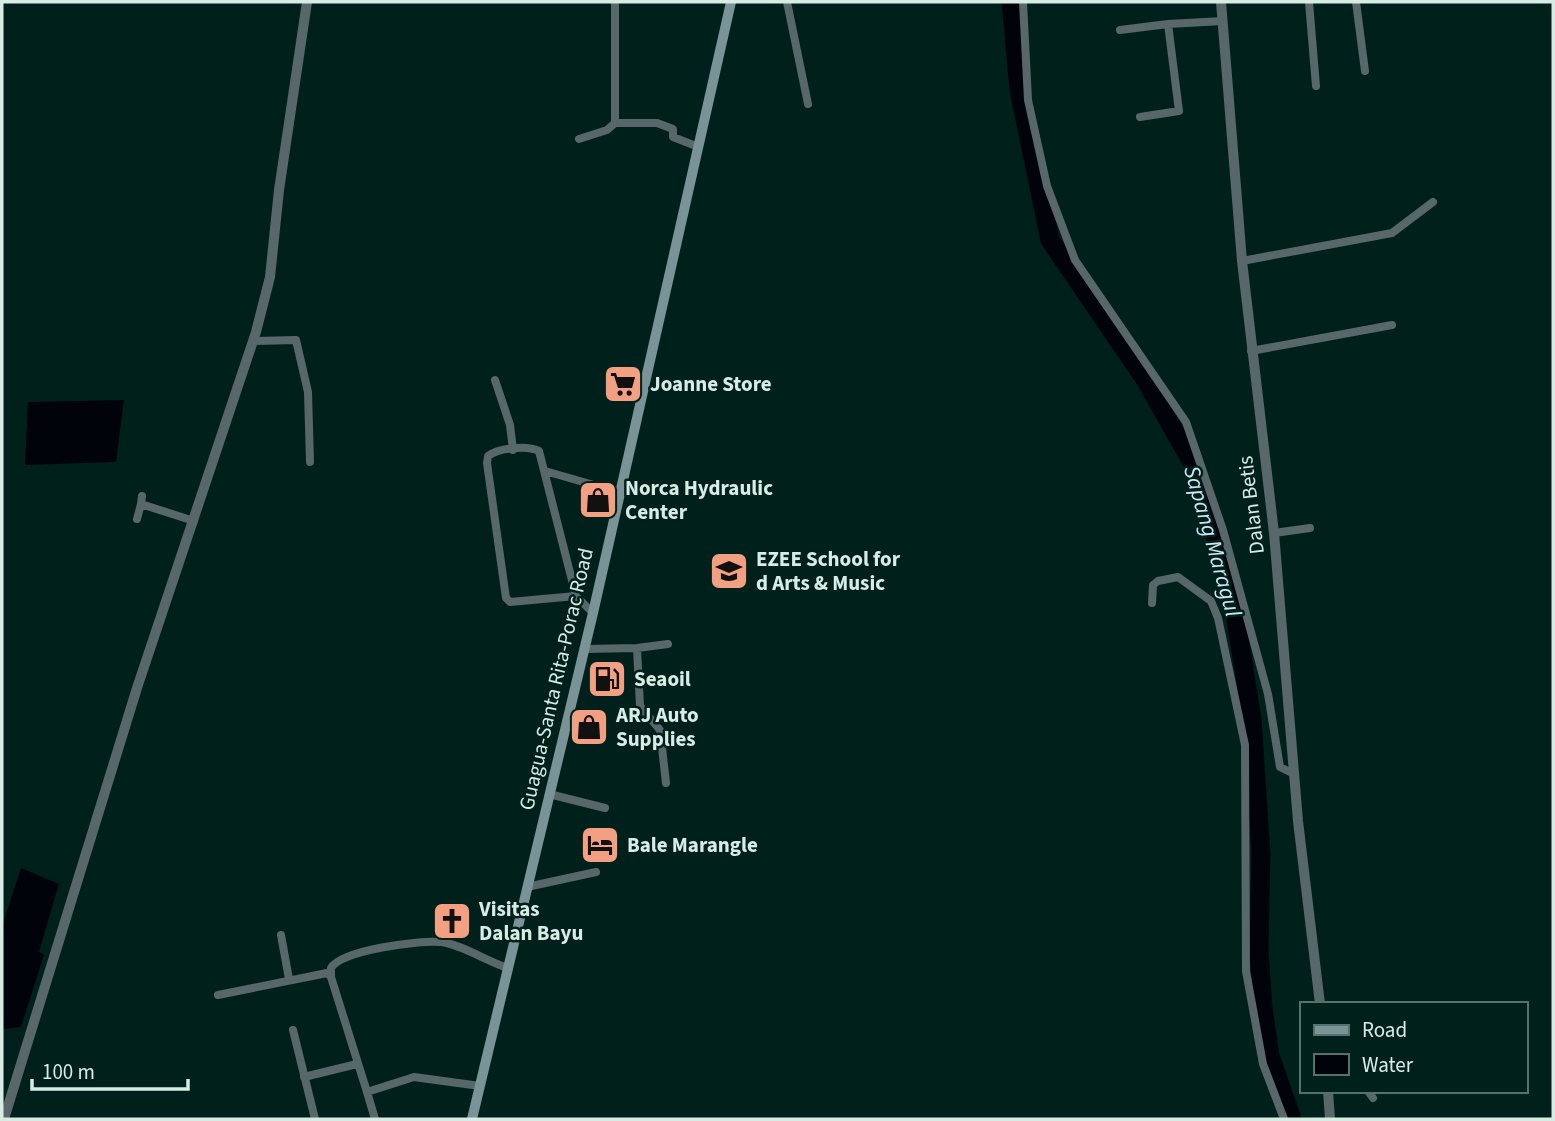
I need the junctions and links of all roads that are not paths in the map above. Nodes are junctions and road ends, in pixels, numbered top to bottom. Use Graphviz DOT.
graph roads {
  1 [pos="307,2"];
  2 [pos="615,2"];
  3 [pos="731,2"];
  4 [pos="787,2"];
  5 [pos="1023,2"];
  6 [pos="1221,2"];
  7 [pos="1309,2"];
  8 [pos="1356,2"];
  9 [pos="1223,21"];
  10 [pos="1168,24"];
  11 [pos="1120,30"];
  12 [pos="1365,71"];
  13 [pos="1316,86"];
  14 [pos="808,104"];
  15 [pos="1140,117"];
  16 [pos="615,123"];
  17 [pos="579,139"];
  18 [pos="696,146"];
  19 [pos="1433,202"];
  20 [pos="1242,261"];
  21 [pos="1392,325"];
  22 [pos="253,341"];
  23 [pos="1251,351"];
  24 [pos="495,380"];
  25 [pos="513,450"];
  26 [pos="310,462"];
  27 [pos="545,471"];
  28 [pos="618,492"];
  29 [pos="137,519"];
  30 [pos="194,521"];
  31 [pos="1310,528"];
  32 [pos="1274,533"];
  33 [pos="576,596"];
  34 [pos="1152,603"];
  35 [pos="593,612"];
  36 [pos="668,644"];
  37 [pos="637,648"];
  38 [pos="584,649"];
  39 [pos="1294,774"];
  40 [pos="666,783"];
  41 [pos="549,794"];
  42 [pos="605,808"];
  43 [pos="596,872"];
  44 [pos="527,887"];
  45 [pos="281,935"];
  46 [pos="508,968"];
  47 [pos="331,977"];
  48 [pos="289,979"];
  49 [pos="218,995"];
  50 [pos="1321,1002"];
  51 [pos="293,1030"];
  52 [pos="357,1064"];
  53 [pos="304,1077"];
  54 [pos="480,1086"];
  55 [pos="367,1092"];
  56 [pos="1328,1093"];
  57 [pos="4,1119"];
  58 [pos="315,1119"];
  59 [pos="375,1119"];
  60 [pos="472,1119"];
  61 [pos="1284,1119"];
  62 [pos="1330,1119"];
  1 -- 22 [label="street"];
  2 -- 16 [label="street"];
  3 -- 18 [label="main road, Guagua-Santa Rita-Porac Road"];
  4 -- 14 [label="street"];
  5 -- 39 [label="street"];
  6 -- 9 [label="street, Dalan Betis"];
  7 -- 13 [label="street"];
  8 -- 12 [label="street"];
  9 -- 10 [label="street"];
  9 -- 20 [label="street, Dalan Betis"];
  10 -- 11 [label="street"];
  10 -- 15 [label="street"];
  16 -- 17 [label="street"];
  16 -- 18 [label="street"];
  18 -- 28 [label="main road, Guagua-Santa Rita-Porac Road"];
  19 -- 20 [label="street"];
  20 -- 23 [label="street, Dalan Betis"];
  21 -- 23 [label="street"];
  22 -- 26 [label="street"];
  22 -- 30 [label="street"];
  23 -- 32 [label="street, Dalan Betis"];
  24 -- 25 [label="street"];
  25 -- 27 [label="street"];
  25 -- 33 [label="street"];
  27 -- 28 [label="street"];
  27 -- 33 [label="street"];
  28 -- 35 [label="main road, Guagua-Santa Rita-Porac Road"];
  29 -- 30 [label="street"];
  30 -- 57 [label="street"];
  31 -- 32 [label="street"];
  32 -- 39 [label="street, Dalan Betis"];
  33 -- 35 [label="street"];
  34 -- 61 [label="street"];
  35 -- 38 [label="main road, Guagua-Santa Rita-Porac Road"];
  36 -- 37 [label="street"];
  37 -- 38 [label="street"];
  37 -- 40 [label="street"];
  38 -- 41 [label="main road, Guagua-Santa Rita-Porac Road"];
  39 -- 50 [label="street, Dalan Betis"];
  41 -- 42 [label="street"];
  41 -- 44 [label="main road, Guagua-Santa Rita-Porac Road"];
  43 -- 44 [label="street"];
  44 -- 46 [label="main road, Guagua-Santa Rita-Porac Road"];
  45 -- 48 [label="street"];
  46 -- 47 [label="street"];
  46 -- 54 [label="main road, Guagua-Santa Rita-Porac Road"];
  47 -- 48 [label="street"];
  47 -- 52 [label="street"];
  48 -- 49 [label="street"];
  51 -- 53 [label="street"];
  52 -- 53 [label="street"];
  52 -- 55 [label="street"];
  53 -- 58 [label="street"];
  54 -- 55 [label="street"];
  54 -- 60 [label="main road, Guagua-Santa Rita-Porac Road"];
  55 -- 59 [label="street"];
  56 -- 62 [label="street"];
}
